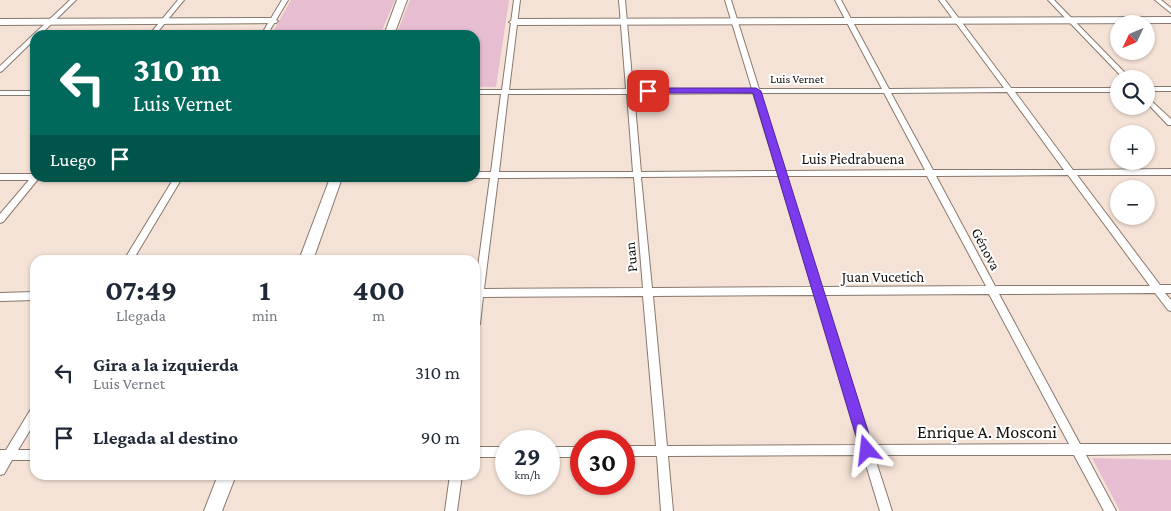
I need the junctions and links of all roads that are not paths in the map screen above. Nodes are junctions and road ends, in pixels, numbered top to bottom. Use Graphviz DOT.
graph roads {
  1 [pos="73,0"];
  2 [pos="180,0"];
  3 [pos="285,0"];
  4 [pos="402,0"];
  5 [pos="517,0"];
  6 [pos="622,0"];
  7 [pos="728,0"];
  8 [pos="838,0"];
  9 [pos="942,0"];
  10 [pos="1051,0"];
  11 [pos="1158,0"];
  12 [pos="1171,11"];
  13 [pos="273,20"];
  14 [pos="1071,20"];
  15 [pos="1171,20"];
  16 [pos="163,21"];
  17 [pos="735,21"];
  18 [pos="849,21"];
  19 [pos="958,21"];
  20 [pos="0,22"];
  21 [pos="50,22"];
  22 [pos="514,22"];
  23 [pos="624,22"];
  24 [pos="42,30"];
  25 [pos="156,30"];
  26 [pos="267,30"];
  27 [pos="391,30"];
  28 [pos="30,42"];
  29 [pos="0,70"];
  30 [pos="1119,70"];
  31 [pos="886,90"];
  32 [pos="1009,90"];
  33 [pos="1110,90"];
  34 [pos="1155,90"];
  35 [pos="1171,90"];
  36 [pos="630,91"];
  37 [pos="756,91"];
  38 [pos="480,92"];
  39 [pos="505,92"];
  40 [pos="0,93"];
  41 [pos="30,93"];
  42 [pos="1155,107"];
  43 [pos="1171,123"];
  44 [pos="1070,172"];
  45 [pos="1171,172"];
  46 [pos="930,173"];
  47 [pos="637,174"];
  48 [pos="782,174"];
  49 [pos="480,175"];
  50 [pos="494,175"];
  51 [pos="0,177"];
  52 [pos="30,177"];
  53 [pos="31,182"];
  54 [pos="176,182"];
  55 [pos="335,182"];
  56 [pos="0,220"];
  57 [pos="131,255"];
  58 [pos="308,255"];
  59 [pos="480,272"];
  60 [pos="818,290"];
  61 [pos="993,290"];
  62 [pos="1158,290"];
  63 [pos="1171,290"];
  64 [pos="648,292"];
  65 [pos="480,293"];
  66 [pos="0,296"];
  67 [pos="30,296"];
  68 [pos="1171,307"];
  69 [pos="30,419"];
  70 [pos="1171,448"];
  71 [pos="1078,449"];
  72 [pos="867,450"];
  73 [pos="635,451"];
  74 [pos="662,451"];
  75 [pos="480,452"];
  76 [pos="495,452"];
  77 [pos="5,455"];
  78 [pos="30,455"];
  79 [pos="0,470"];
  80 [pos="225,480"];
  81 [pos="455,480"];
  82 [pos="213,511"];
  83 [pos="451,511"];
  84 [pos="668,511"];
  85 [pos="886,511"];
  86 [pos="1110,511"];
  1 -- 21 [label="street"];
  2 -- 16 [label="street"];
  3 -- 13 [label="street"];
  4 -- 27 [label="street"];
  5 -- 22 [label="street"];
  6 -- 23 [label="street, Puan"];
  7 -- 17 [label="street"];
  8 -- 18 [label="street, Génova"];
  9 -- 19 [label="street"];
  10 -- 14 [label="street"];
  11 -- 12 [label="street"];
  13 -- 16 [label="street"];
  13 -- 26 [label="street"];
  14 -- 15 [label="street"];
  14 -- 19 [label="street"];
  14 -- 30 [label="street"];
  16 -- 21 [label="street"];
  16 -- 25 [label="street"];
  17 -- 18 [label="street"];
  17 -- 23 [label="street"];
  17 -- 37 [label="street"];
  18 -- 19 [label="street"];
  18 -- 31 [label="street, Génova"];
  19 -- 32 [label="street"];
  20 -- 21 [label="street"];
  21 -- 24 [label="street"];
  22 -- 23 [label="street"];
  22 -- 39 [label="street"];
  23 -- 36 [label="street, Puan"];
  28 -- 29 [label="street"];
  31 -- 32 [label="street, Luis Vernet"];
  31 -- 37 [label="street, Luis Vernet"];
  31 -- 46 [label="street, Génova"];
  32 -- 33 [label="street, Luis Vernet"];
  32 -- 44 [label="street"];
  34 -- 35 [label="street"];
  36 -- 37 [label="street, Luis Vernet"];
  36 -- 39 [label="street, Luis Vernet"];
  36 -- 47 [label="street, Puan"];
  37 -- 48 [label="street"];
  38 -- 39 [label="street, Luis Vernet"];
  39 -- 50 [label="street"];
  40 -- 41 [label="street"];
  42 -- 43 [label="street"];
  44 -- 45 [label="street, Luis Piedrabuena"];
  44 -- 46 [label="street, Luis Piedrabuena"];
  44 -- 62 [label="street"];
  46 -- 48 [label="street, Luis Piedrabuena"];
  46 -- 61 [label="street, Génova"];
  47 -- 48 [label="street, Luis Piedrabuena"];
  47 -- 50 [label="street, Luis Piedrabuena"];
  47 -- 64 [label="street, Puan"];
  48 -- 60 [label="street"];
  49 -- 50 [label="street, Luis Piedrabuena"];
  50 -- 59 [label="street"];
  51 -- 52 [label="street"];
  53 -- 56 [label="street"];
  54 -- 57 [label="street"];
  55 -- 58 [label="street"];
  60 -- 61 [label="street, Juan Vucetich"];
  60 -- 64 [label="street, Juan Vucetich"];
  60 -- 72 [label="street"];
  61 -- 62 [label="street, Juan Vucetich"];
  61 -- 71 [label="street, Génova"];
  62 -- 63 [label="street, Juan Vucetich"];
  62 -- 68 [label="street"];
  64 -- 65 [label="street, Juan Vucetich"];
  64 -- 74 [label="street, Puan"];
  66 -- 67 [label="street"];
  69 -- 77 [label="street"];
  70 -- 71 [label="street, Enrique A. Mosconi"];
  71 -- 72 [label="street, Enrique A. Mosconi"];
  71 -- 86 [label="street, Génova"];
  72 -- 74 [label="street, Enrique A. Mosconi"];
  72 -- 85 [label="street"];
  73 -- 74 [label="street, Enrique A. Mosconi"];
  74 -- 84 [label="street, Puan"];
  75 -- 76 [label="street"];
  77 -- 78 [label="street"];
  77 -- 79 [label="street"];
  80 -- 82 [label="street"];
  81 -- 83 [label="street"];
}
